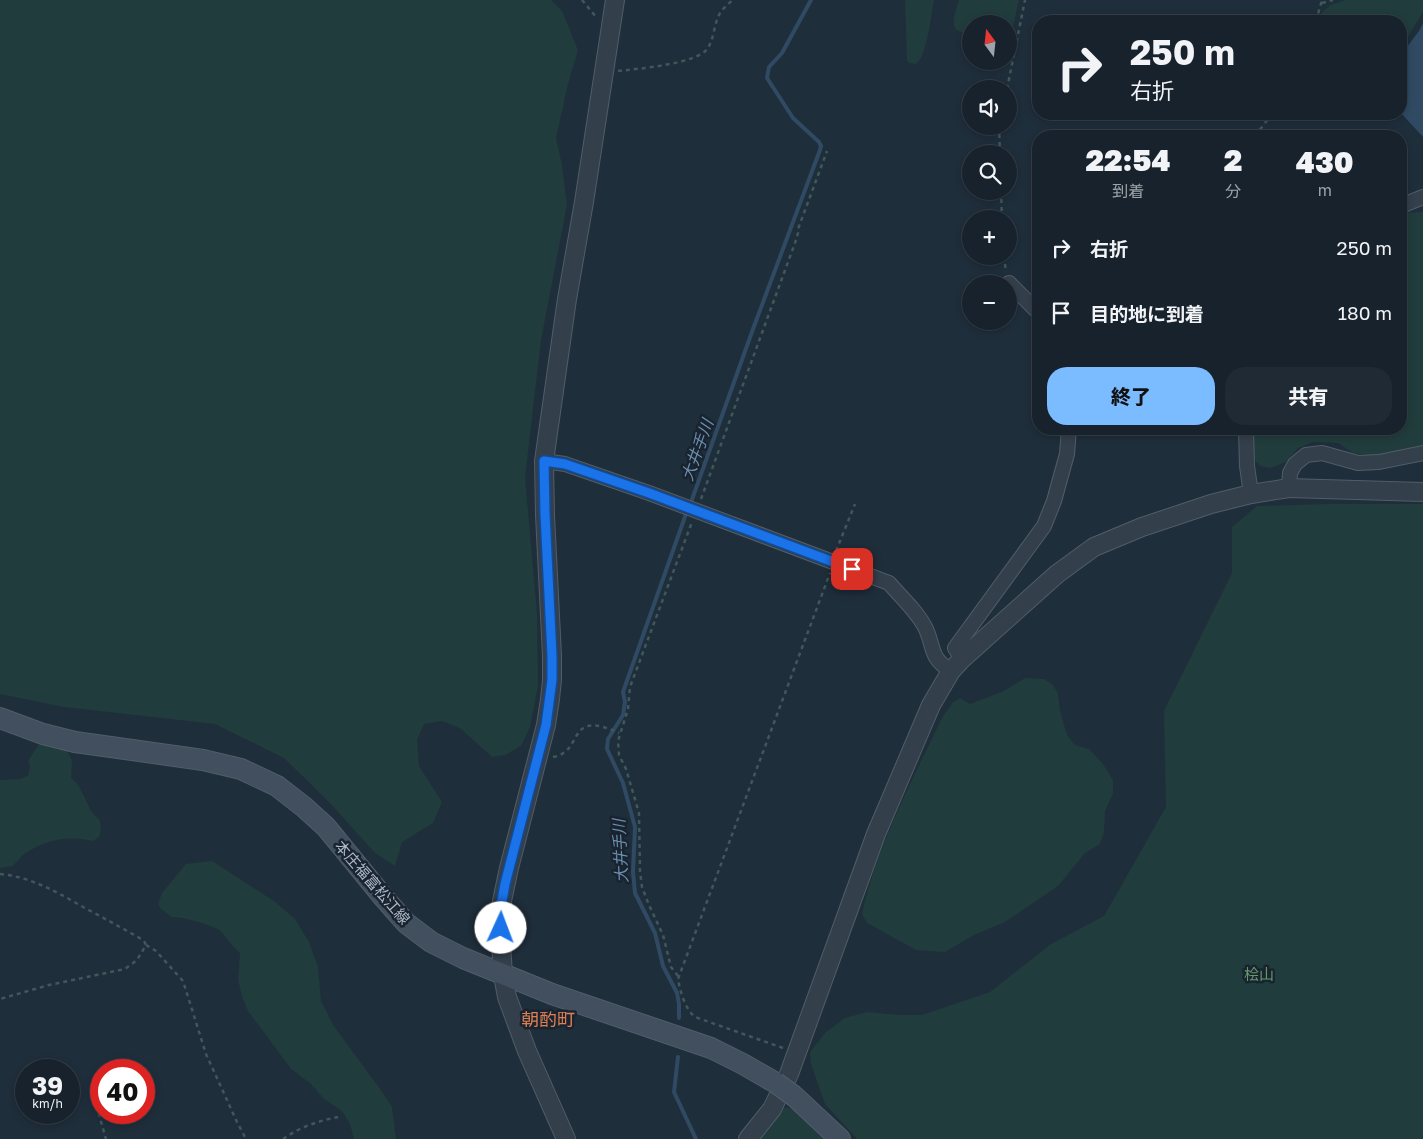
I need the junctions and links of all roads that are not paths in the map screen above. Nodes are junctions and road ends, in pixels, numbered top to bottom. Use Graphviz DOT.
graph roads {
  1 [pos="616,0"];
  2 [pos="1423,197"];
  3 [pos="1407,204"];
  4 [pos="1017,291"];
  5 [pos="1032,306"];
  6 [pos="1069,435"];
  7 [pos="1246,435"];
  8 [pos="1423,453"];
  9 [pos="544,461"];
  10 [pos="1289,488"];
  11 [pos="1423,492"];
  12 [pos="1251,494"];
  13 [pos="956,665"];
  14 [pos="0,718"];
  15 [pos="504,975"];
  16 [pos="566,1139"];
  17 [pos="748,1139"];
  18 [pos="840,1139"];
  1 -- 9 [label="street"];
  2 -- 3 [label="street"];
  4 -- 5 [label="street"];
  6 -- 13 [label="street"];
  7 -- 12 [label="street"];
  8 -- 10 [label="street"];
  9 -- 13 [label="street"];
  9 -- 15 [label="street"];
  10 -- 11 [label="street"];
  10 -- 12 [label="street"];
  12 -- 13 [label="street"];
  13 -- 17 [label="street"];
  14 -- 15 [label="main road, 本庄福富松江線"];
  15 -- 16 [label="street"];
  15 -- 18 [label="main road, 本庄福富松江線, bridge"];
}
